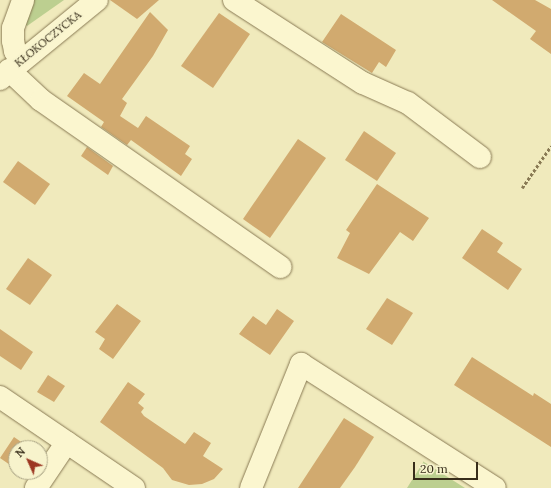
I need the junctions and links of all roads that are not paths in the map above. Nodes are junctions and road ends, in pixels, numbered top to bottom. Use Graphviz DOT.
graph roads {
  1 [pos="23,0"];
  2 [pos="97,0"];
  3 [pos="234,0"];
  4 [pos="10,70"];
  5 [pos="480,157"];
  6 [pos="280,267"];
  7 [pos="0,397"];
  8 [pos="67,442"];
  9 [pos="36,488"];
  10 [pos="134,488"];
  11 [pos="251,488"];
  12 [pos="495,488"];
  1 -- 4 [label="street"];
  2 -- 4 [label="street, KŁOKOCZYCKA"];
  3 -- 5 [label="street"];
  4 -- 6 [label="street"];
  7 -- 8 [label="street"];
  8 -- 9 [label="street"];
  8 -- 10 [label="street"];
  11 -- 12 [label="street"];
}
